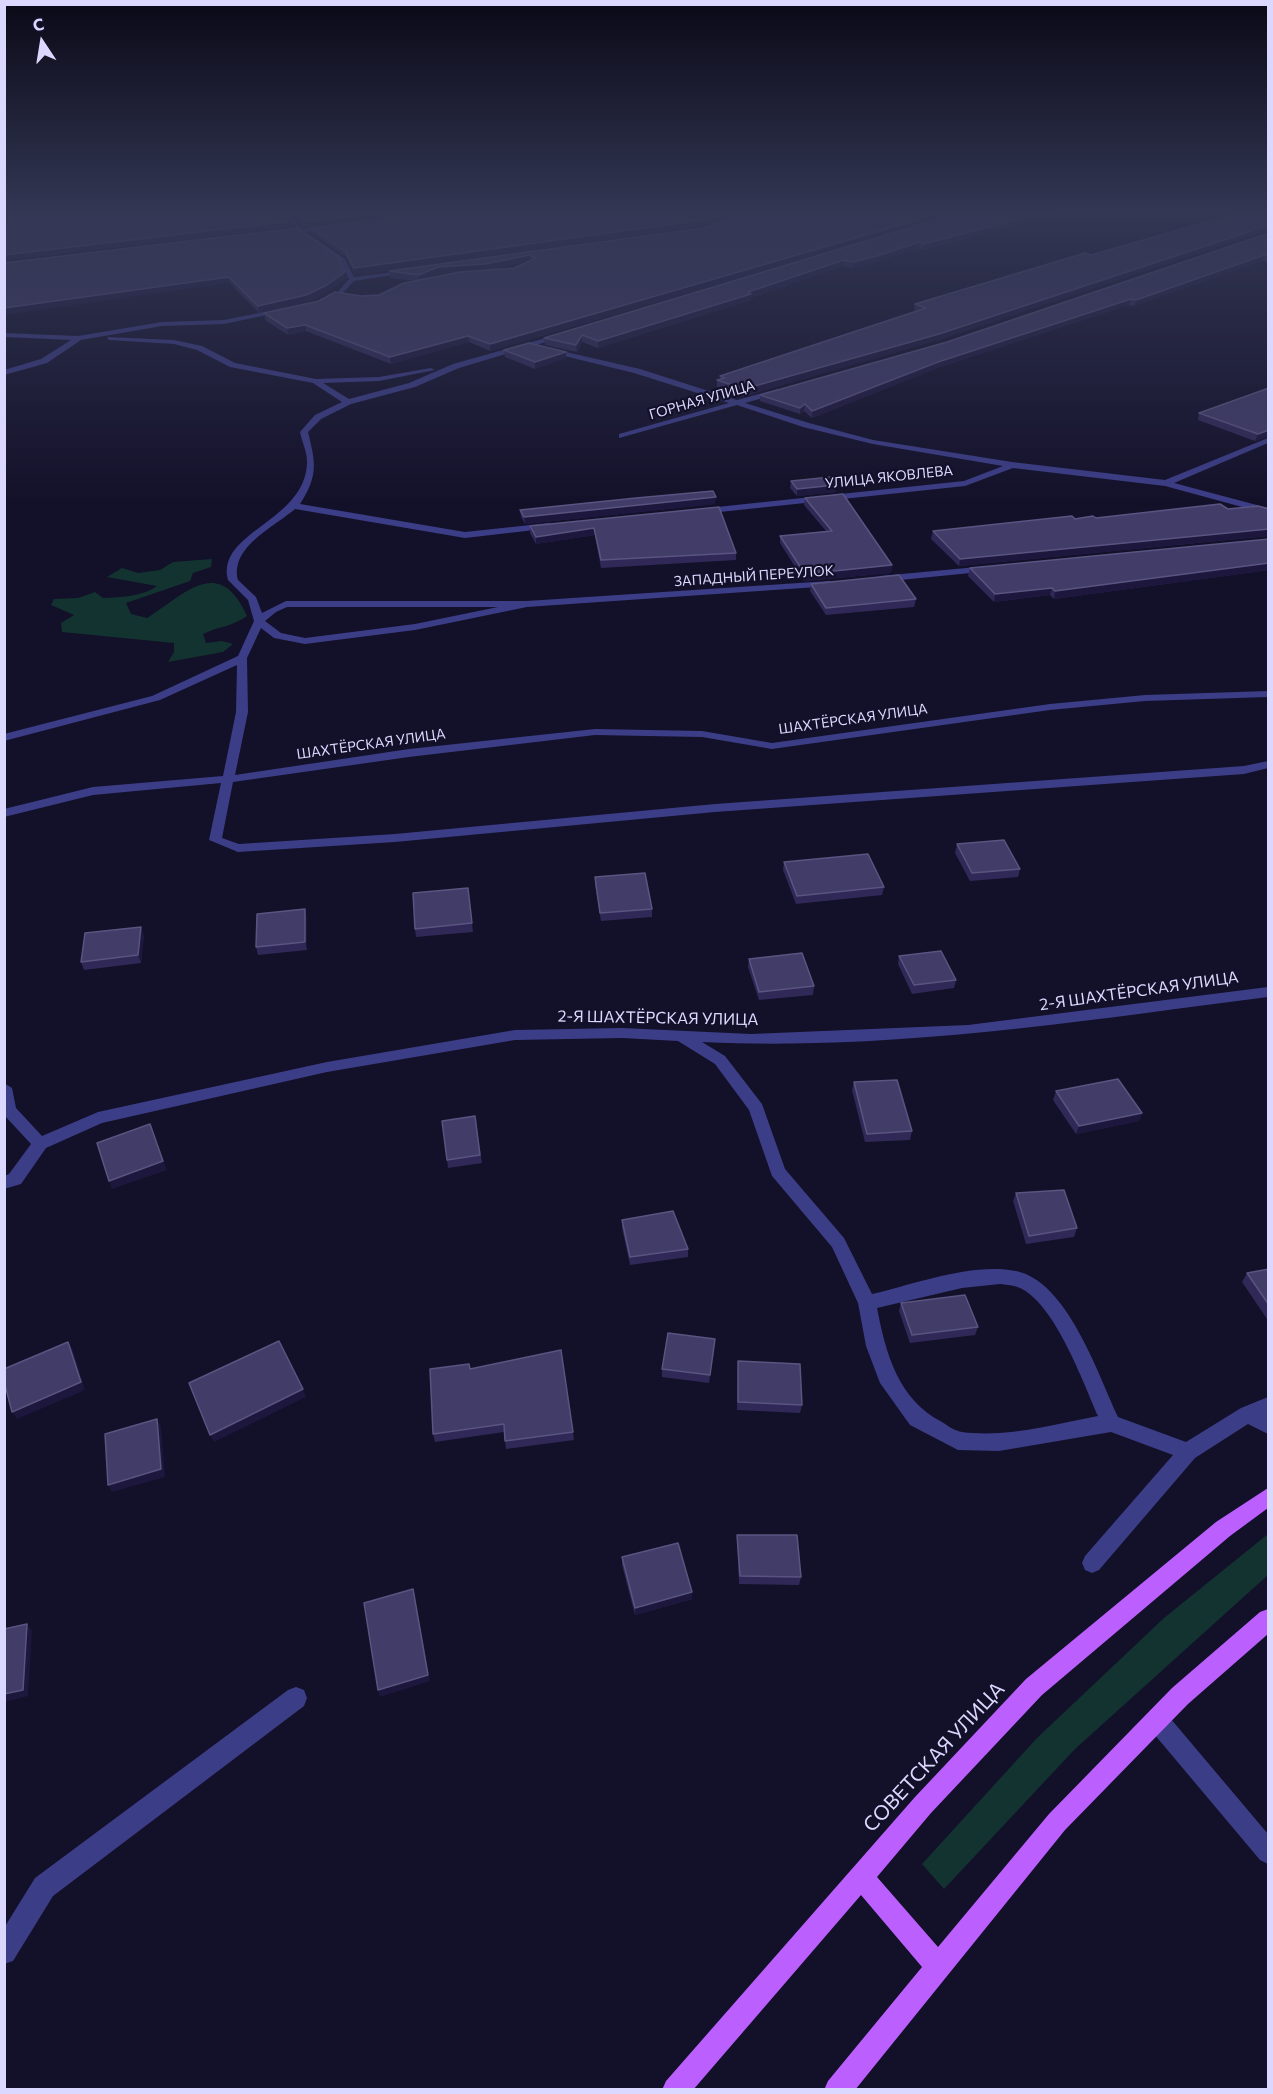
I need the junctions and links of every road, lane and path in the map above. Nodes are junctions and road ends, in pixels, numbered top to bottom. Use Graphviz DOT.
graph roads {
  1 [pos="277,312"];
  2 [pos="224,322"];
  3 [pos="202,330"];
  4 [pos="575,332"];
  5 [pos="4,335"];
  6 [pos="196,337"];
  7 [pos="78,338"];
  8 [pos="531,346"];
  9 [pos="199,348"];
  10 [pos="456,366"];
  11 [pos="4,374"];
  12 [pos="315,381"];
  13 [pos="782,390"];
  14 [pos="348,402"];
  15 [pos="737,403"];
  16 [pos="622,436"];
  17 [pos="1269,440"];
  18 [pos="1012,465"];
  19 [pos="1166,483"];
  20 [pos="294,506"];
  21 [pos="1269,511"];
  22 [pos="691,512"];
  23 [pos="560,525"];
  24 [pos="995,568"];
  25 [pos="864,581"];
  26 [pos="841,583"];
  27 [pos="252,599"];
  28 [pos="286,604"];
  29 [pos="527,604"];
  30 [pos="259,621"];
  31 [pos="242,658"];
  32 [pos="1269,694"];
  33 [pos="4,738"];
  34 [pos="1269,765"];
  35 [pos="229,778"];
  36 [pos="4,813"];
  37 [pos="1269,992"];
  38 [pos="682,1037"];
  39 [pos="4,1088"];
  40 [pos="40,1144"];
  41 [pos="4,1183"];
  42 [pos="867,1303"];
  43 [pos="1269,1405"];
  44 [pos="1248,1414"];
  45 [pos="1111,1423"];
  46 [pos="1269,1425"];
  47 [pos="1188,1452"];
  48 [pos="1269,1497"];
  49 [pos="1092,1563"];
  50 [pos="1269,1620"];
  51 [pos="296,1698"];
  52 [pos="1157,1720"];
  53 [pos="1269,1852"];
  54 [pos="860,1876"];
  55 [pos="4,1952"];
  56 [pos="938,1967"];
  57 [pos="675,2090"];
  58 [pos="837,2090"];
  1 -- 2 [label="street"];
  2 -- 3 [label="street"];
  2 -- 7 [label="street"];
  4 -- 8 [label="street"];
  5 -- 7 [label="street"];
  6 -- 9 [label="street"];
  7 -- 9 [label="street"];
  7 -- 11 [label="street"];
  8 -- 10 [label="street"];
  8 -- 15 [label="street"];
  9 -- 12 [label="street"];
  10 -- 12 [label="street"];
  10 -- 14 [label="street"];
  12 -- 14 [label="street"];
  13 -- 15 [label="street, ГОРНАЯ УЛИЦА"];
  14 -- 20 [label="street"];
  15 -- 16 [label="street, ГОРНАЯ УЛИЦА"];
  15 -- 18 [label="street"];
  17 -- 19 [label="street, УЛИЦА ЯКОВЛЕВА"];
  18 -- 19 [label="street, УЛИЦА ЯКОВЛЕВА"];
  18 -- 22 [label="street, УЛИЦА ЯКОВЛЕВА"];
  19 -- 21 [label="street"];
  20 -- 23 [label="street"];
  20 -- 27 [label="street"];
  24 -- 25 [label="street"];
  26 -- 29 [label="street, ЗАПАДНЫЙ ПЕРЕУЛОК"];
  27 -- 28 [label="street, ЗАПАДНЫЙ ПЕРЕУЛОК"];
  27 -- 30 [label="street"];
  28 -- 29 [label="street, ЗАПАДНЫЙ ПЕРЕУЛОК"];
  28 -- 30 [label="street"];
  29 -- 30 [label="street, ЗАПАДНЫЙ ПЕРЕУЛОК"];
  30 -- 31 [label="street"];
  31 -- 33 [label="street"];
  31 -- 35 [label="street"];
  32 -- 35 [label="street, ШАХТЁРСКАЯ УЛИЦА"];
  34 -- 35 [label="street"];
  35 -- 36 [label="street, ШАХТЁРСКАЯ УЛИЦА"];
  37 -- 38 [label="street, 2-Я ШАХТЁРСКАЯ УЛИЦА"];
  38 -- 40 [label="street, 2-Я ШАХТЁРСКАЯ УЛИЦА"];
  38 -- 42 [label="street"];
  39 -- 40 [label="street"];
  40 -- 41 [label="street"];
  42 -- 45 [label="street"];
  42 -- 45 [label="street"];
  43 -- 44 [label="street"];
  44 -- 46 [label="street"];
  44 -- 47 [label="street"];
  45 -- 47 [label="street"];
  47 -- 49 [label="street"];
  48 -- 54 [label="main road, СОВЕТСКАЯ УЛИЦА"];
  50 -- 52 [label="main road"];
  51 -- 55 [label="street"];
  52 -- 53 [label="street"];
  52 -- 56 [label="main road"];
  54 -- 56 [label="main road"];
  54 -- 57 [label="main road, СОВЕТСКАЯ УЛИЦА"];
  56 -- 58 [label="main road"];
}
